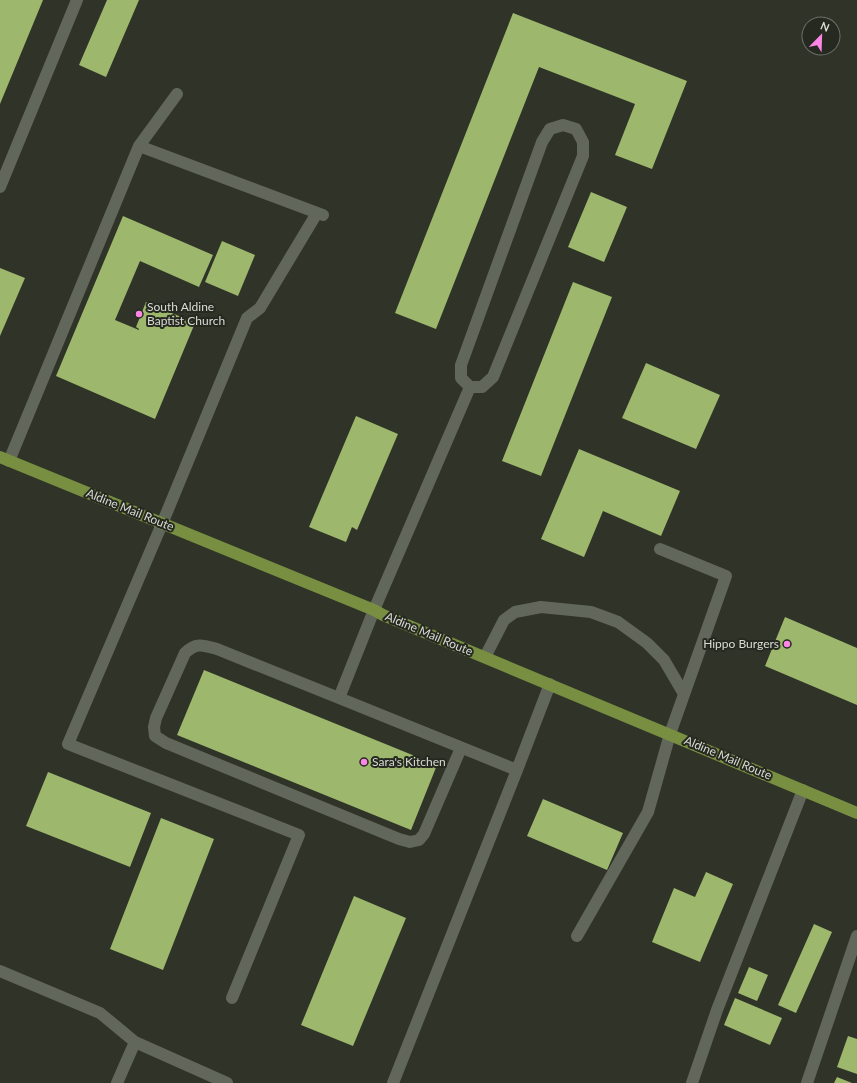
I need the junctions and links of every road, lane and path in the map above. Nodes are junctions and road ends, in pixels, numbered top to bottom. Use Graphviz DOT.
graph roads {
  1 [pos="77,0"];
  2 [pos="177,94"];
  3 [pos="139,146"];
  4 [pos="0,187"];
  5 [pos="470,387"];
  6 [pos="4,459"];
  7 [pos="162,524"];
  8 [pos="660,549"];
  9 [pos="374,610"];
  10 [pos="485,657"];
  11 [pos="550,684"];
  12 [pos="684,694"];
  13 [pos="339,698"];
  14 [pos="670,734"];
  15 [pos="460,748"];
  16 [pos="517,770"];
  17 [pos="804,790"];
  18 [pos="857,813"];
  19 [pos="577,936"];
  20 [pos="857,936"];
  21 [pos="0,971"];
  22 [pos="232,998"];
  23 [pos="135,1042"];
  24 [pos="117,1083"];
  25 [pos="227,1083"];
  26 [pos="393,1083"];
  27 [pos="692,1083"];
  28 [pos="807,1083"];
  1 -- 4 [label="lane"];
  2 -- 3 [label="lane"];
  3 -- 6 [label="lane"];
  3 -- 7 [label="lane"];
  5 -- 5 [label="lane"];
  5 -- 9 [label="lane"];
  6 -- 7 [label="main road, Aldine Mail Route"];
  7 -- 9 [label="main road, Aldine Mail Route"];
  7 -- 22 [label="lane"];
  8 -- 12 [label="lane"];
  9 -- 10 [label="main road, Aldine Mail Route"];
  9 -- 13 [label="lane"];
  10 -- 11 [label="main road, Aldine Mail Route"];
  10 -- 12 [label="lane"];
  11 -- 14 [label="main road, Aldine Mail Route"];
  11 -- 16 [label="lane"];
  12 -- 14 [label="lane"];
  13 -- 15 [label="lane"];
  13 -- 15 [label="lane"];
  14 -- 17 [label="main road, Aldine Mail Route"];
  14 -- 19 [label="lane"];
  15 -- 16 [label="lane"];
  16 -- 26 [label="lane"];
  17 -- 18 [label="main road, Aldine Mail Route"];
  17 -- 27 [label="lane"];
  20 -- 28 [label="lane"];
  21 -- 23 [label="lane"];
  23 -- 24 [label="lane"];
  23 -- 25 [label="lane"];
}
